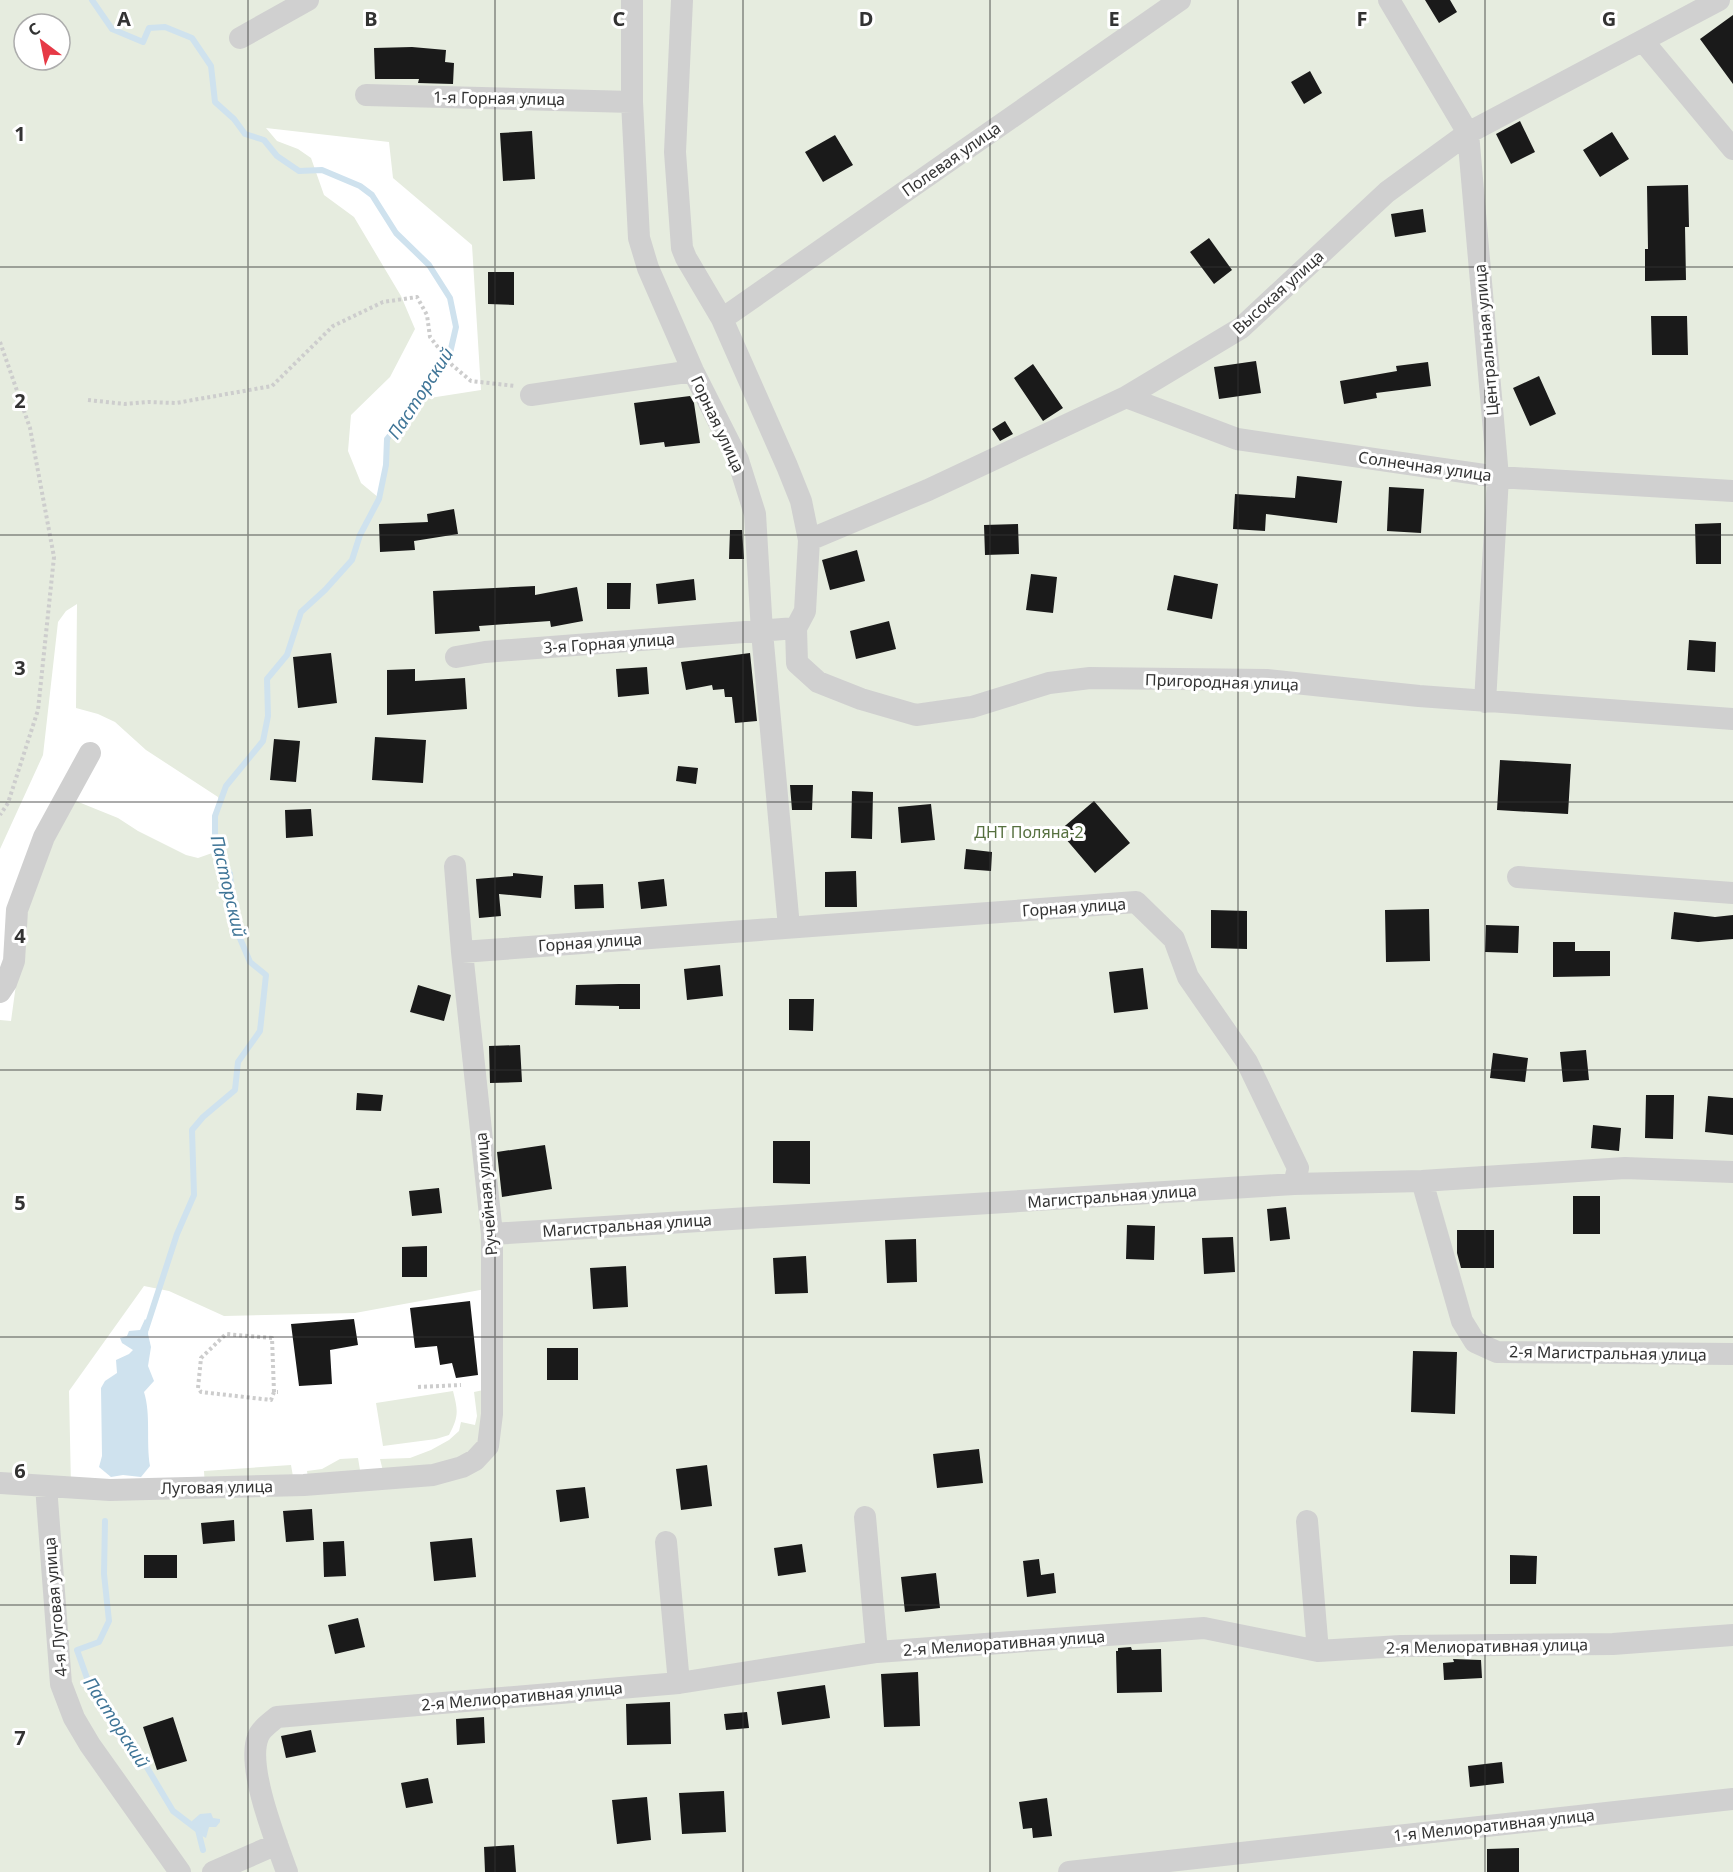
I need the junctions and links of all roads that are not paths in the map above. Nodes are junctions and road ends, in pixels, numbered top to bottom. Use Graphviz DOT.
graph roads {
  1 [pos="308,0"];
  2 [pos="632,0"];
  3 [pos="682,0"];
  4 [pos="1180,0"];
  5 [pos="1389,0"];
  6 [pos="1719,0"];
  7 [pos="240,38"];
  8 [pos="1643,41"];
  9 [pos="366,95"];
  10 [pos="632,102"];
  11 [pos="1468,133"];
  12 [pos="1733,149"];
  13 [pos="722,319"];
  14 [pos="693,371"];
  15 [pos="531,395"];
  16 [pos="1126,397"];
  17 [pos="1498,477"];
  18 [pos="1733,491"];
  19 [pos="809,540"];
  20 [pos="796,628"];
  21 [pos="762,632"];
  22 [pos="456,657"];
  23 [pos="1485,702"];
  24 [pos="1733,718"];
  25 [pos="90,753"];
  26 [pos="456,866"];
  27 [pos="1518,877"];
  28 [pos="1733,893"];
  29 [pos="789,927"];
  30 [pos="462,952"];
  31 [pos="0,992"];
  32 [pos="1733,1172"];
  33 [pos="1422,1181"];
  34 [pos="1294,1184"];
  35 [pos="492,1234"];
  36 [pos="1733,1354"];
  37 [pos="434,1474"];
  38 [pos="0,1483"];
  39 [pos="46,1486"];
  40 [pos="865,1517"];
  41 [pos="1307,1521"];
  42 [pos="666,1542"];
  43 [pos="1733,1635"];
  44 [pos="1318,1651"];
  45 [pos="877,1652"];
  46 [pos="679,1683"];
  47 [pos="1733,1799"];
  48 [pos="277,1844"];
  49 [pos="1256,1862"];
  50 [pos="180,1872"];
  51 [pos="213,1872"];
  52 [pos="288,1872"];
  53 [pos="1069,1872"];
  1 -- 7 [label="street"];
  2 -- 10 [label="street, Горная улица"];
  3 -- 13 [label="street"];
  4 -- 13 [label="street, Полевая улица"];
  5 -- 11 [label="street, Центральная улица"];
  6 -- 8 [label="street, Высокая улица"];
  8 -- 11 [label="street, Высокая улица"];
  8 -- 12 [label="street"];
  9 -- 10 [label="street, 1-я Горная улица"];
  10 -- 14 [label="street, Горная улица"];
  11 -- 16 [label="street, Высокая улица"];
  11 -- 17 [label="street, Центральная улица"];
  13 -- 19 [label="street"];
  14 -- 15 [label="street"];
  14 -- 21 [label="street, Горная улица"];
  16 -- 17 [label="street, Солнечная улица"];
  16 -- 19 [label="street, Высокая улица"];
  17 -- 18 [label="street, Солнечная улица"];
  17 -- 23 [label="street, Центральная улица"];
  19 -- 20 [label="street"];
  20 -- 21 [label="street, 3-я Горная улица"];
  20 -- 23 [label="street, Пригородная улица"];
  21 -- 22 [label="street, 3-я Горная улица"];
  21 -- 29 [label="street, Горная улица"];
  23 -- 24 [label="street, Пригородная улица"];
  25 -- 31 [label="street"];
  26 -- 30 [label="street, Ручейная улица"];
  27 -- 28 [label="street"];
  29 -- 30 [label="street, Горная улица"];
  29 -- 34 [label="street, Горная улица"];
  30 -- 35 [label="street, Ручейная улица"];
  32 -- 33 [label="street, Магистральная улица"];
  33 -- 34 [label="street, Магистральная улица"];
  33 -- 36 [label="street, 2-я Магистральная улица"];
  34 -- 35 [label="street, Магистральная улица"];
  35 -- 37 [label="street, Ручейная улица"];
  37 -- 39 [label="street, Луговая улица"];
  38 -- 39 [label="street, Луговая улица"];
  39 -- 50 [label="street, 4-я Луговая улица"];
  40 -- 45 [label="street"];
  41 -- 44 [label="street"];
  42 -- 46 [label="street"];
  43 -- 44 [label="street, 2-я Мелиоративная улица"];
  44 -- 45 [label="street, 2-я Мелиоративная улица"];
  45 -- 46 [label="street, 2-я Мелиоративная улица"];
  46 -- 48 [label="street, 2-я Мелиоративная улица"];
  47 -- 49 [label="street, 1-я Мелиоративная улица"];
  48 -- 51 [label="street"];
  48 -- 52 [label="street"];
  49 -- 53 [label="street, 1-я Мелиоративная улица"];
}
